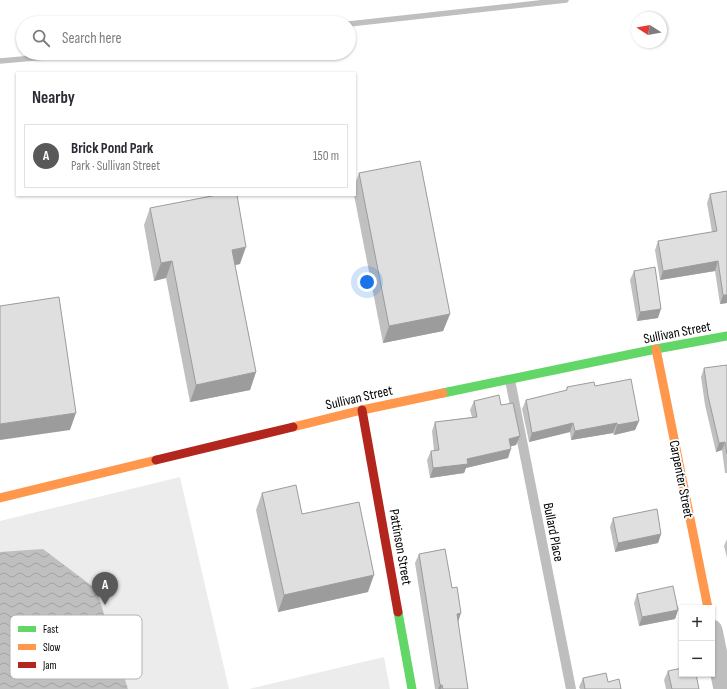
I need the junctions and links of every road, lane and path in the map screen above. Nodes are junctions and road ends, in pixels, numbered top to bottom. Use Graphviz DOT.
graph roads {
  1 [pos="727,336"];
  2 [pos="656,350"];
  3 [pos="510,380"];
  4 [pos="362,410"];
  5 [pos="0,498"];
  6 [pos="707,605"];
  7 [pos="714,641"];
  8 [pos="412,689"];
  9 [pos="571,689"];
  10 [pos="724,689"];
  1 -- 2 [label="street, Sullivan Street"];
  2 -- 3 [label="street, Sullivan Street"];
  2 -- 6 [label="street, Carpenter Street"];
  3 -- 4 [label="street, Sullivan Street"];
  3 -- 9 [label="lane, Bullard Place"];
  4 -- 5 [label="street, Sullivan Street"];
  4 -- 8 [label="street, Pattinson Street"];
  7 -- 10 [label="street"];
}
